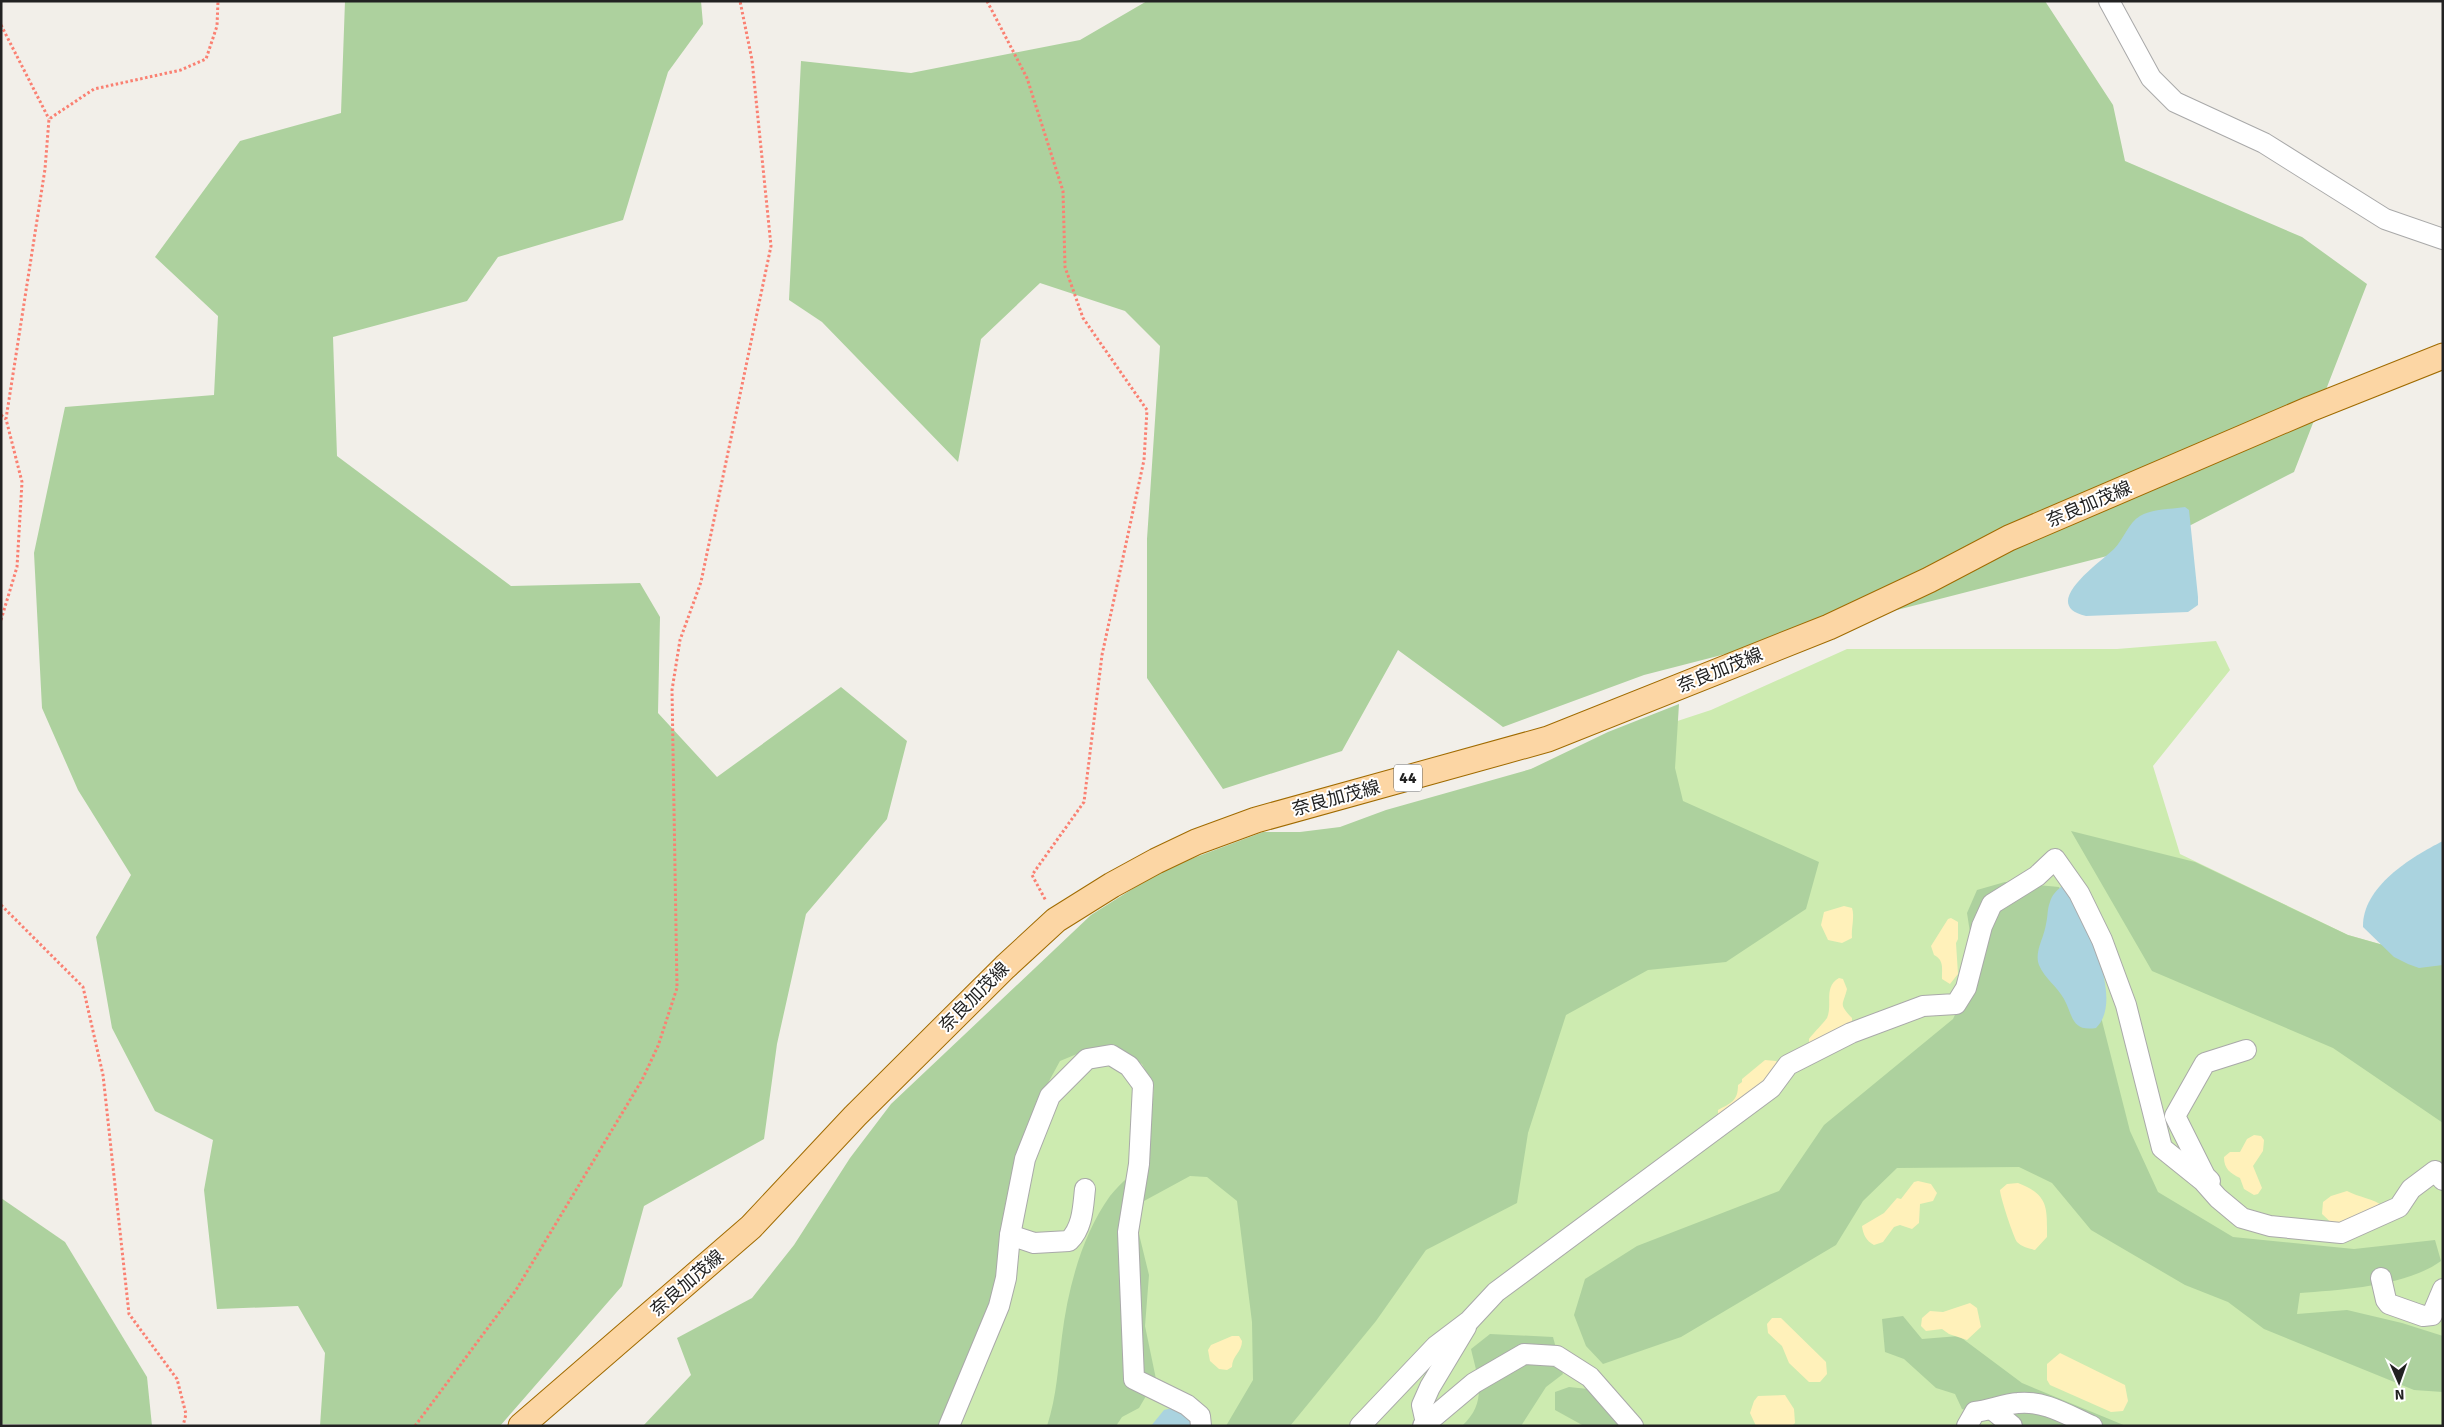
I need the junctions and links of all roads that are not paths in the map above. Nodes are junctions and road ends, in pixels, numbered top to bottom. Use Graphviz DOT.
graph roads {
  1 [pos="2109,1"];
  2 [pos="2443,239"];
  3 [pos="2443,356"];
  4 [pos="2246,1050"];
  5 [pos="2443,1180"];
  6 [pos="1085,1188"];
  7 [pos="2368,1222"];
  8 [pos="1010,1235"];
  9 [pos="2382,1278"];
  10 [pos="2443,1289"];
  11 [pos="1470,1321"];
  12 [pos="1993,1410"];
  13 [pos="1425,1424"];
  14 [pos="521,1426"];
  15 [pos="949,1426"];
  16 [pos="1200,1426"];
  17 [pos="1360,1426"];
  18 [pos="1632,1426"];
  19 [pos="1967,1426"];
  20 [pos="2012,1426"];
  21 [pos="2092,1426"];
  1 -- 2 [label="street"];
  3 -- 14 [label="main road, 奈良加茂線 / 44"];
  4 -- 7 [label="street"];
  5 -- 7 [label="street"];
  6 -- 8 [label="street"];
  7 -- 11 [label="street"];
  8 -- 15 [label="street"];
  8 -- 16 [label="street"];
  9 -- 10 [label="street"];
  11 -- 13 [label="street"];
  11 -- 17 [label="street"];
  12 -- 19 [label="street"];
  12 -- 20 [label="street"];
  12 -- 21 [label="street"];
  13 -- 18 [label="street"];
}
